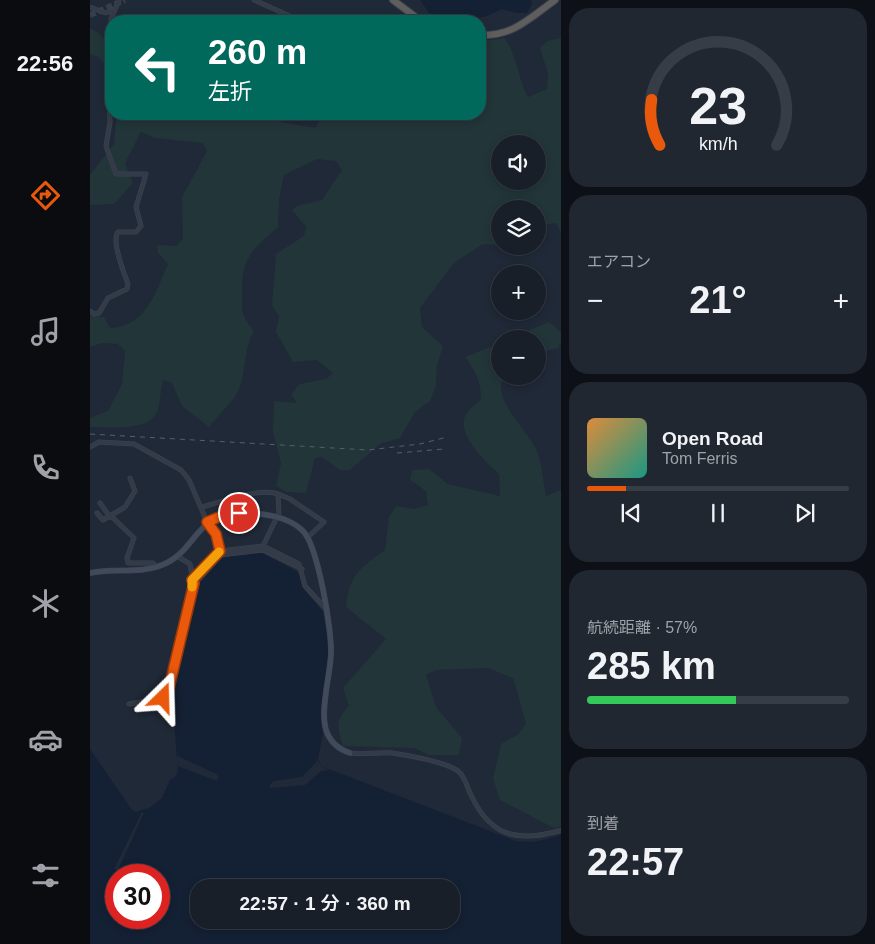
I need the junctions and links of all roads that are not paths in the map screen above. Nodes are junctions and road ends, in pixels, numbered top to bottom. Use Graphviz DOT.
graph roads {
  1 [pos="119,0"];
  2 [pos="254,0"];
  3 [pos="393,0"];
  4 [pos="554,0"];
  5 [pos="90,7"];
  6 [pos="116,8"];
  7 [pos="112,15"];
  8 [pos="288,15"];
  9 [pos="413,15"];
  10 [pos="486,35"];
  11 [pos="110,120"];
  12 [pos="90,311"];
  13 [pos="90,447"];
  14 [pos="130,478"];
  15 [pos="278,494"];
  16 [pos="100,504"];
  17 [pos="202,507"];
  18 [pos="97,513"];
  19 [pos="110,516"];
  20 [pos="276,517"];
  21 [pos="207,522"];
  22 [pos="308,537"];
  23 [pos="263,546"];
  24 [pos="220,551"];
  25 [pos="177,556"];
  26 [pos="156,567"];
  27 [pos="302,569"];
  28 [pos="90,573"];
  29 [pos="193,581"];
  30 [pos="326,609"];
  31 [pos="129,704"];
  32 [pos="350,753"];
  33 [pos="561,830"];
  1 -- 6 [label="street"];
  2 -- 8 [label="street"];
  3 -- 9 [label="highway"];
  4 -- 10 [label="highway"];
  5 -- 6 [label="street"];
  6 -- 7 [label="street"];
  11 -- 12 [label="street"];
  13 -- 17 [label="street"];
  14 -- 19 [label="street"];
  15 -- 17 [label="street"];
  15 -- 20 [label="street"];
  15 -- 22 [label="street"];
  16 -- 19 [label="street"];
  17 -- 21 [label="street"];
  18 -- 19 [label="street"];
  19 -- 26 [label="street"];
  20 -- 21 [label="main road"];
  20 -- 22 [label="main road"];
  20 -- 23 [label="street"];
  21 -- 24 [label="street"];
  21 -- 25 [label="main road"];
  22 -- 30 [label="main road"];
  23 -- 24 [label="street"];
  23 -- 27 [label="street"];
  24 -- 29 [label="street"];
  25 -- 26 [label="main road"];
  25 -- 29 [label="street"];
  26 -- 28 [label="main road"];
  27 -- 29 [label="street"];
  27 -- 30 [label="street"];
  29 -- 31 [label="street"];
  30 -- 32 [label="main road"];
  32 -- 33 [label="street"];
}
